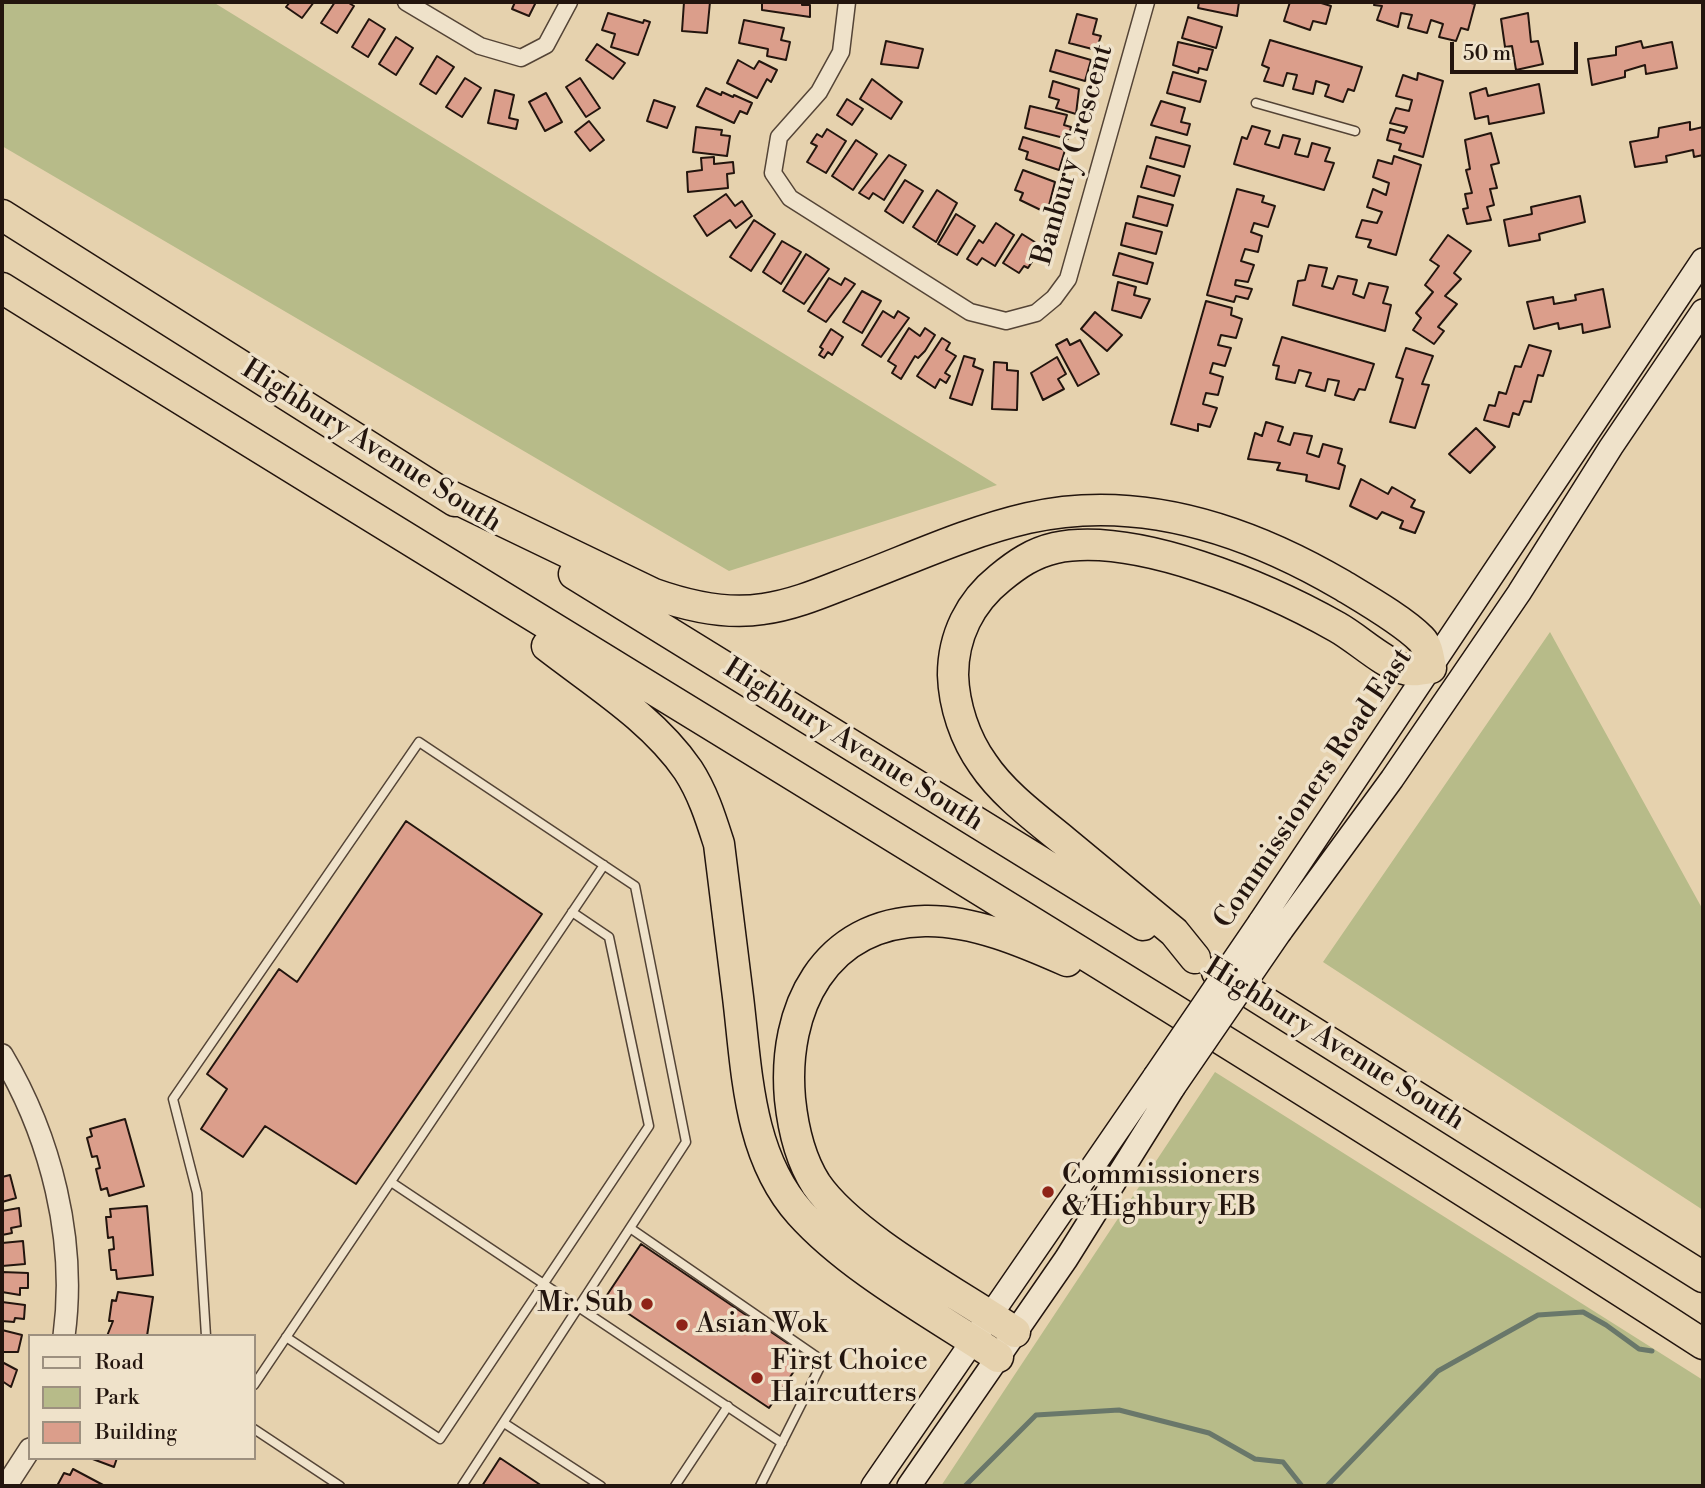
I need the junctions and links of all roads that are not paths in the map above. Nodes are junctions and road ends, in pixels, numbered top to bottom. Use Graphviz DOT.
graph roads {
  1 [pos="406,2"];
  2 [pos="569,2"];
  3 [pos="847,2"];
  4 [pos="1146,2"];
  5 [pos="1255,103"];
  6 [pos="1355,131"];
  7 [pos="2,215"];
  8 [pos="1703,260"];
  9 [pos="2,288"];
  10 [pos="1703,311"];
  11 [pos="438,490"];
  12 [pos="425,552"];
  13 [pos="1431,668"];
  14 [pos="1457,685"];
  15 [pos="604,866"];
  16 [pos="572,912"];
  17 [pos="1270,927"];
  18 [pos="1195,958"];
  19 [pos="1168,1006"];
  20 [pos="2,1055"];
  21 [pos="1164,1082"];
  22 [pos="391,1182"];
  23 [pos="630,1228"];
  24 [pos="1703,1277"];
  25 [pos="545,1282"];
  26 [pos="580,1306"];
  27 [pos="991,1315"];
  28 [pos="1015,1332"];
  29 [pos="64,1334"];
  30 [pos="206,1334"];
  31 [pos="286,1337"];
  32 [pos="1703,1344"];
  33 [pos="986,1349"];
  34 [pos="256,1382"];
  35 [pos="728,1406"];
  36 [pos="504,1423"];
  37 [pos="256,1430"];
  38 [pos="782,1443"];
  39 [pos="28,1452"];
  40 [pos="6,1486"];
  41 [pos="340,1486"];
  42 [pos="462,1486"];
  43 [pos="601,1486"];
  44 [pos="676,1486"];
  45 [pos="760,1486"];
  46 [pos="873,1486"];
  47 [pos="909,1486"];
  1 -- 2 [label="street"];
  3 -- 4 [label="street, Banbury Crescent"];
  5 -- 6 [label="lane"];
  7 -- 11 [label="highway, Highbury Avenue South"];
  8 -- 13 [label="main road, Commissioners Road East"];
  9 -- 12 [label="highway, Highbury Avenue South"];
  10 -- 14 [label="main road, Commissioners Road East"];
  11 -- 13 [label="highway"];
  11 -- 18 [label="highway, Highbury Avenue South"];
  12 -- 19 [label="highway, Highbury Avenue South"];
  12 -- 33 [label="highway"];
  13 -- 14 [label="main road"];
  13 -- 17 [label="main road, Commissioners Road East"];
  13 -- 18 [label="highway"];
  14 -- 17 [label="main road, Commissioners Road East"];
  15 -- 16 [label="lane"];
  15 -- 23 [label="lane"];
  15 -- 30 [label="lane"];
  16 -- 22 [label="lane"];
  16 -- 25 [label="lane"];
  17 -- 21 [label="main road, Commissioners Road East, bridge"];
  18 -- 24 [label="highway, Highbury Avenue South"];
  19 -- 27 [label="highway"];
  19 -- 32 [label="highway, Highbury Avenue South"];
  20 -- 29 [label="street"];
  21 -- 27 [label="main road, Commissioners Road East"];
  21 -- 28 [label="main road, Commissioners Road East"];
  22 -- 25 [label="lane"];
  22 -- 31 [label="lane"];
  23 -- 26 [label="lane"];
  23 -- 38 [label="lane"];
  25 -- 26 [label="lane"];
  25 -- 31 [label="lane"];
  26 -- 35 [label="lane"];
  26 -- 36 [label="lane"];
  27 -- 28 [label="highway"];
  27 -- 33 [label="main road, Commissioners Road East"];
  28 -- 33 [label="main road, Commissioners Road East"];
  31 -- 34 [label="lane"];
  33 -- 46 [label="main road, Commissioners Road East"];
  33 -- 47 [label="main road, Commissioners Road East"];
  35 -- 38 [label="lane"];
  35 -- 44 [label="lane"];
  36 -- 42 [label="lane"];
  36 -- 43 [label="lane"];
  37 -- 41 [label="lane"];
  38 -- 45 [label="lane"];
  39 -- 40 [label="street"];
}
